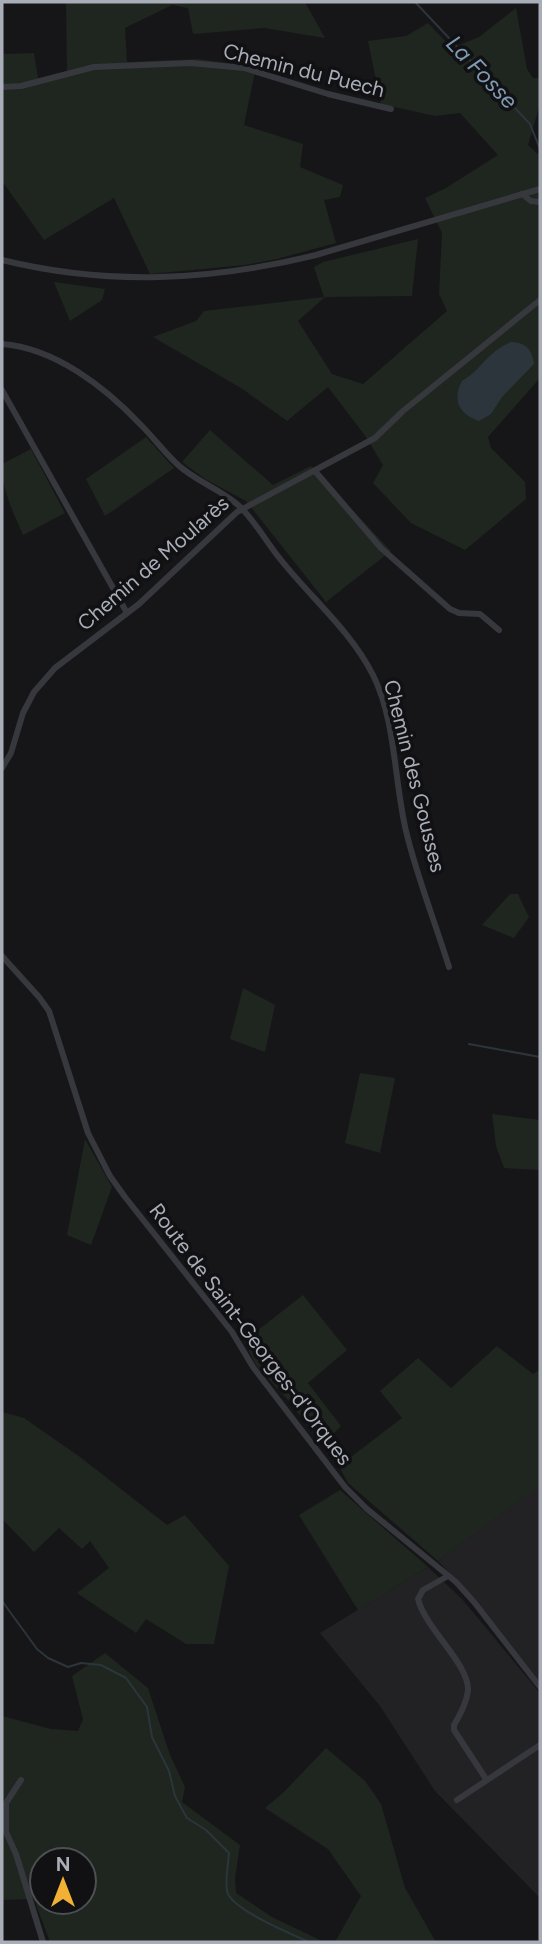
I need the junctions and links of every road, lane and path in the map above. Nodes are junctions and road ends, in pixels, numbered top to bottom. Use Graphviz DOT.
graph roads {
  1 [pos="2,87"];
  2 [pos="391,109"];
  3 [pos="540,189"];
  4 [pos="522,194"];
  5 [pos="540,202"];
  6 [pos="2,260"];
  7 [pos="540,300"];
  8 [pos="2,344"];
  9 [pos="2,390"];
  10 [pos="315,471"];
  11 [pos="242,508"];
  12 [pos="127,613"];
  13 [pos="499,630"];
  14 [pos="2,768"];
  15 [pos="2,957"];
  16 [pos="449,967"];
  17 [pos="448,1576"];
  18 [pos="540,1687"];
  19 [pos="540,1745"];
  20 [pos="486,1779"];
  21 [pos="21,1780"];
  22 [pos="457,1800"];
  23 [pos="43,1942"];
  1 -- 2 [label="street, Chemin du Puech"];
  3 -- 4 [label="street"];
  4 -- 5 [label="street"];
  4 -- 6 [label="street"];
  7 -- 10 [label="street, Chemin de Moularès"];
  8 -- 11 [label="street, Chemin des Gousses"];
  9 -- 12 [label="street"];
  10 -- 11 [label="street, Chemin de Moularès"];
  10 -- 13 [label="street"];
  11 -- 12 [label="street, Chemin de Moularès"];
  11 -- 16 [label="street, Chemin des Gousses"];
  12 -- 14 [label="street, Chemin de Moularès"];
  15 -- 17 [label="street, Route de Saint-Georges-d'Orques"];
  17 -- 18 [label="street, Route de Saint-Georges-d'Orques"];
  17 -- 20 [label="street"];
  19 -- 20 [label="street"];
  20 -- 22 [label="street"];
  21 -- 23 [label="street"];
}
